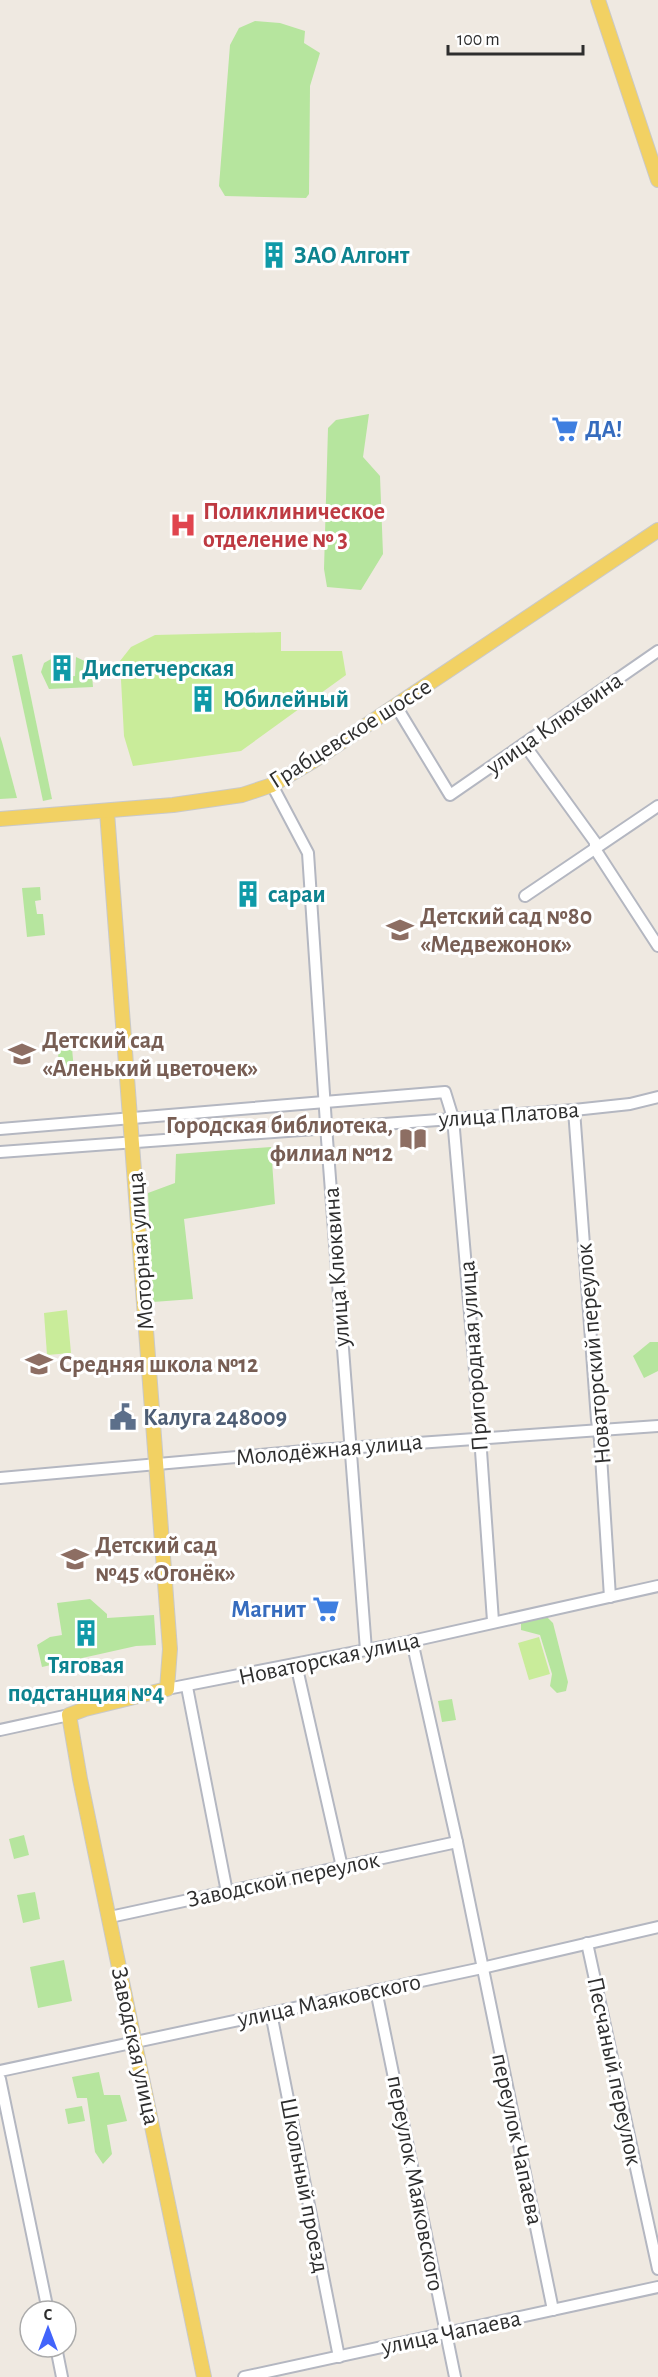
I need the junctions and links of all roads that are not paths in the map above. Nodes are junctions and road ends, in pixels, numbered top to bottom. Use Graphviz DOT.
graph roads {
  1 [pos="598,0"];
  2 [pos="658,180"];
  3 [pos="658,530"];
  4 [pos="658,651"];
  5 [pos="396,706"];
  6 [pos="524,744"];
  7 [pos="272,785"];
  8 [pos="658,806"];
  9 [pos="106,812"];
  10 [pos="0,819"];
  11 [pos="595,849"];
  12 [pos="525,896"];
  13 [pos="658,946"];
  14 [pos="445,1092"];
  15 [pos="658,1097"];
  16 [pos="324,1102"];
  17 [pos="574,1110"];
  18 [pos="453,1118"];
  19 [pos="130,1119"];
  20 [pos="326,1128"];
  21 [pos="0,1129"];
  22 [pos="132,1142"];
  23 [pos="0,1152"];
  24 [pos="658,1426"];
  25 [pos="598,1430"];
  26 [pos="480,1437"];
  27 [pos="350,1448"];
  28 [pos="156,1463"];
  29 [pos="0,1478"];
  30 [pos="658,1586"];
  31 [pos="610,1597"];
  32 [pos="493,1621"];
  33 [pos="412,1641"];
  34 [pos="366,1650"];
  35 [pos="296,1664"];
  36 [pos="187,1687"];
  37 [pos="166,1689"];
  38 [pos="69,1715"];
  39 [pos="0,1730"];
  40 [pos="457,1842"];
  41 [pos="342,1867"];
  42 [pos="227,1892"];
  43 [pos="110,1917"];
  44 [pos="658,1928"];
  45 [pos="587,1943"];
  46 [pos="482,1968"];
  47 [pos="376,1990"];
  48 [pos="271,2013"];
  49 [pos="135,2042"];
  50 [pos="0,2071"];
  51 [pos="0,2079"];
  52 [pos="658,2269"];
  53 [pos="658,2287"];
  54 [pos="46,2299"];
  55 [pos="553,2310"];
  56 [pos="446,2334"];
  57 [pos="339,2356"];
  58 [pos="58,2359"];
  59 [pos="62,2377"];
  60 [pos="204,2377"];
  61 [pos="244,2377"];
  62 [pos="454,2377"];
  1 -- 2 [label="main road"];
  3 -- 5 [label="main road, Грабцевское шоссе"];
  4 -- 6 [label="street, улица Клюквина"];
  5 -- 6 [label="street, улица Клюквина"];
  5 -- 7 [label="main road, Грабцевское шоссе"];
  6 -- 11 [label="street"];
  7 -- 9 [label="main road, Грабцевское шоссе"];
  7 -- 16 [label="street, улица Клюквина"];
  8 -- 11 [label="street"];
  9 -- 10 [label="main road, Грабцевское шоссе"];
  9 -- 19 [label="main road, Моторная улица"];
  11 -- 12 [label="street"];
  11 -- 13 [label="street"];
  14 -- 16 [label="street, улица Платова"];
  14 -- 18 [label="street, Пригородная улица"];
  15 -- 17 [label="street, улица Платова"];
  16 -- 19 [label="street, улица Платова"];
  16 -- 20 [label="street, улица Клюквина"];
  17 -- 18 [label="street, улица Платова"];
  17 -- 25 [label="street, Новаторский переулок"];
  18 -- 20 [label="street, улица Платова"];
  18 -- 26 [label="street, Пригородная улица"];
  19 -- 21 [label="street, улица Платова"];
  19 -- 22 [label="main road, Моторная улица"];
  20 -- 22 [label="street, улица Платова"];
  20 -- 27 [label="street, улица Клюквина"];
  22 -- 23 [label="street, улица Платова"];
  22 -- 28 [label="main road, Моторная улица"];
  24 -- 25 [label="street, Молодёжная улица"];
  25 -- 26 [label="street, Молодёжная улица"];
  25 -- 31 [label="street, Новаторский переулок"];
  26 -- 27 [label="street, Молодёжная улица"];
  26 -- 32 [label="street, Пригородная улица"];
  27 -- 28 [label="street, Молодёжная улица"];
  27 -- 34 [label="street, улица Клюквина"];
  28 -- 29 [label="street, Молодёжная улица"];
  28 -- 37 [label="main road, Моторная улица"];
  30 -- 31 [label="street, Новаторская улица"];
  31 -- 32 [label="street, Новаторская улица"];
  32 -- 33 [label="street, Новаторская улица"];
  33 -- 34 [label="street, Новаторская улица"];
  33 -- 40 [label="street"];
  34 -- 35 [label="street, Новаторская улица"];
  35 -- 36 [label="street, Новаторская улица"];
  35 -- 41 [label="street"];
  36 -- 37 [label="street, Новаторская улица"];
  36 -- 42 [label="street"];
  37 -- 38 [label="main road, Новаторская улица"];
  38 -- 39 [label="street, Новаторская улица"];
  38 -- 43 [label="main road, Заводская улица"];
  40 -- 41 [label="street, Заводской переулок"];
  40 -- 46 [label="street"];
  41 -- 42 [label="street, Заводской переулок"];
  42 -- 43 [label="street, Заводской переулок"];
  43 -- 49 [label="main road, Заводская улица"];
  44 -- 45 [label="street, улица Маяковского"];
  45 -- 46 [label="street, улица Маяковского"];
  45 -- 52 [label="street, Песчаный переулок"];
  46 -- 47 [label="street, улица Маяковского"];
  46 -- 55 [label="street, переулок Чапаева"];
  47 -- 48 [label="street, улица Маяковского"];
  47 -- 56 [label="street, переулок Маяковского"];
  48 -- 49 [label="street, улица Маяковского"];
  48 -- 57 [label="street, Школьный проезд"];
  49 -- 50 [label="street, улица Маяковского"];
  49 -- 60 [label="main road, Заводская улица"];
  51 -- 54 [label="street"];
  53 -- 55 [label="street, улица Чапаева"];
  55 -- 56 [label="street, улица Чапаева"];
  56 -- 57 [label="street, улица Чапаева"];
  56 -- 62 [label="street, переулок Маяковского"];
  57 -- 61 [label="street, улица Чапаева"];
  58 -- 59 [label="street"];
}
